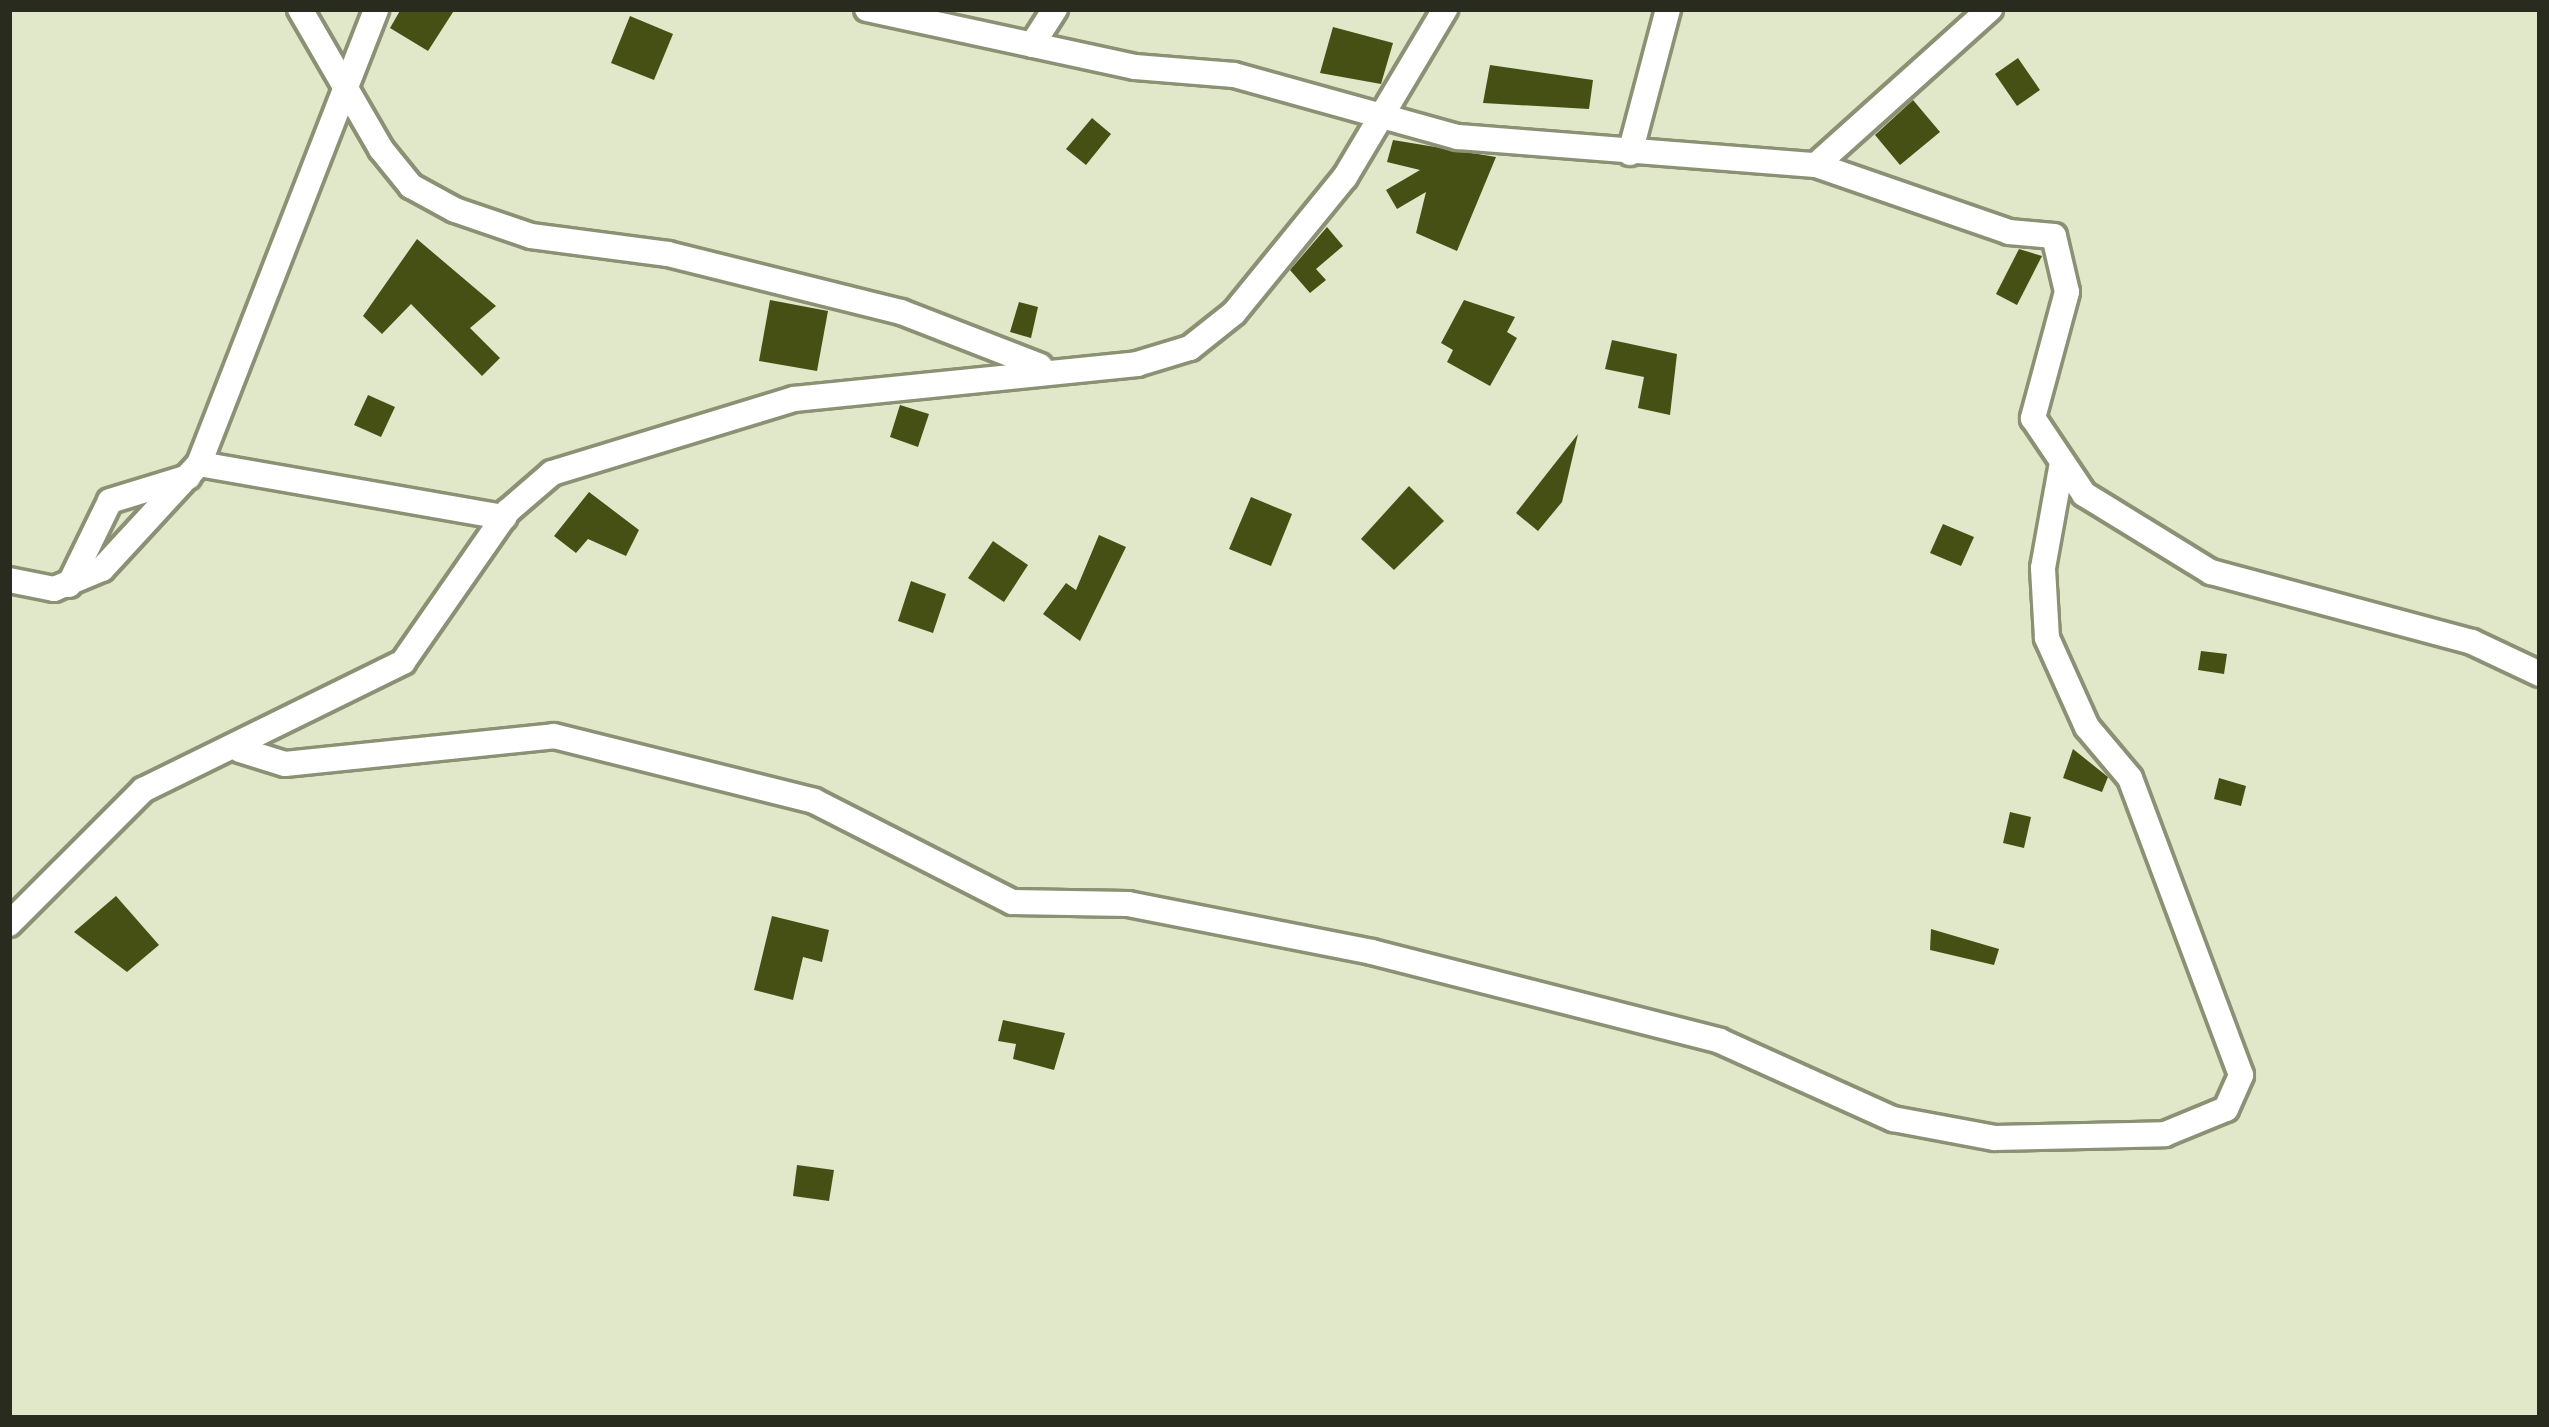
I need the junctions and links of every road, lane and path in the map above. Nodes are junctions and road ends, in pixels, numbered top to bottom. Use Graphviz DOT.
graph roads {
  1 [pos="300,9"];
  2 [pos="376,9"];
  3 [pos="867,9"];
  4 [pos="1054,9"];
  5 [pos="1445,9"];
  6 [pos="1668,9"];
  7 [pos="1990,9"];
  8 [pos="1032,44"];
  9 [pos="347,92"];
  10 [pos="1385,113"];
  11 [pos="1630,153"];
  12 [pos="1816,165"];
  13 [pos="1042,367"];
  14 [pos="2061,468"];
  15 [pos="193,471"];
  16 [pos="504,517"];
  17 [pos="9,580"];
  18 [pos="69,585"];
  19 [pos="2540,674"];
  20 [pos="240,750"];
  21 [pos="9,924"];
  1 -- 9 [label="street"];
  2 -- 9 [label="street"];
  3 -- 8 [label="street"];
  4 -- 8 [label="street"];
  5 -- 10 [label="street"];
  6 -- 11 [label="street"];
  7 -- 12 [label="street"];
  8 -- 10 [label="street"];
  9 -- 13 [label="street"];
  9 -- 15 [label="street"];
  10 -- 11 [label="street"];
  10 -- 13 [label="street"];
  11 -- 12 [label="street"];
  12 -- 14 [label="street"];
  13 -- 16 [label="street"];
  14 -- 19 [label="street"];
  14 -- 20 [label="street"];
  15 -- 16 [label="street"];
  15 -- 18 [label="street"];
  15 -- 18 [label="street"];
  16 -- 20 [label="street"];
  17 -- 18 [label="street"];
  20 -- 21 [label="street"];
}
